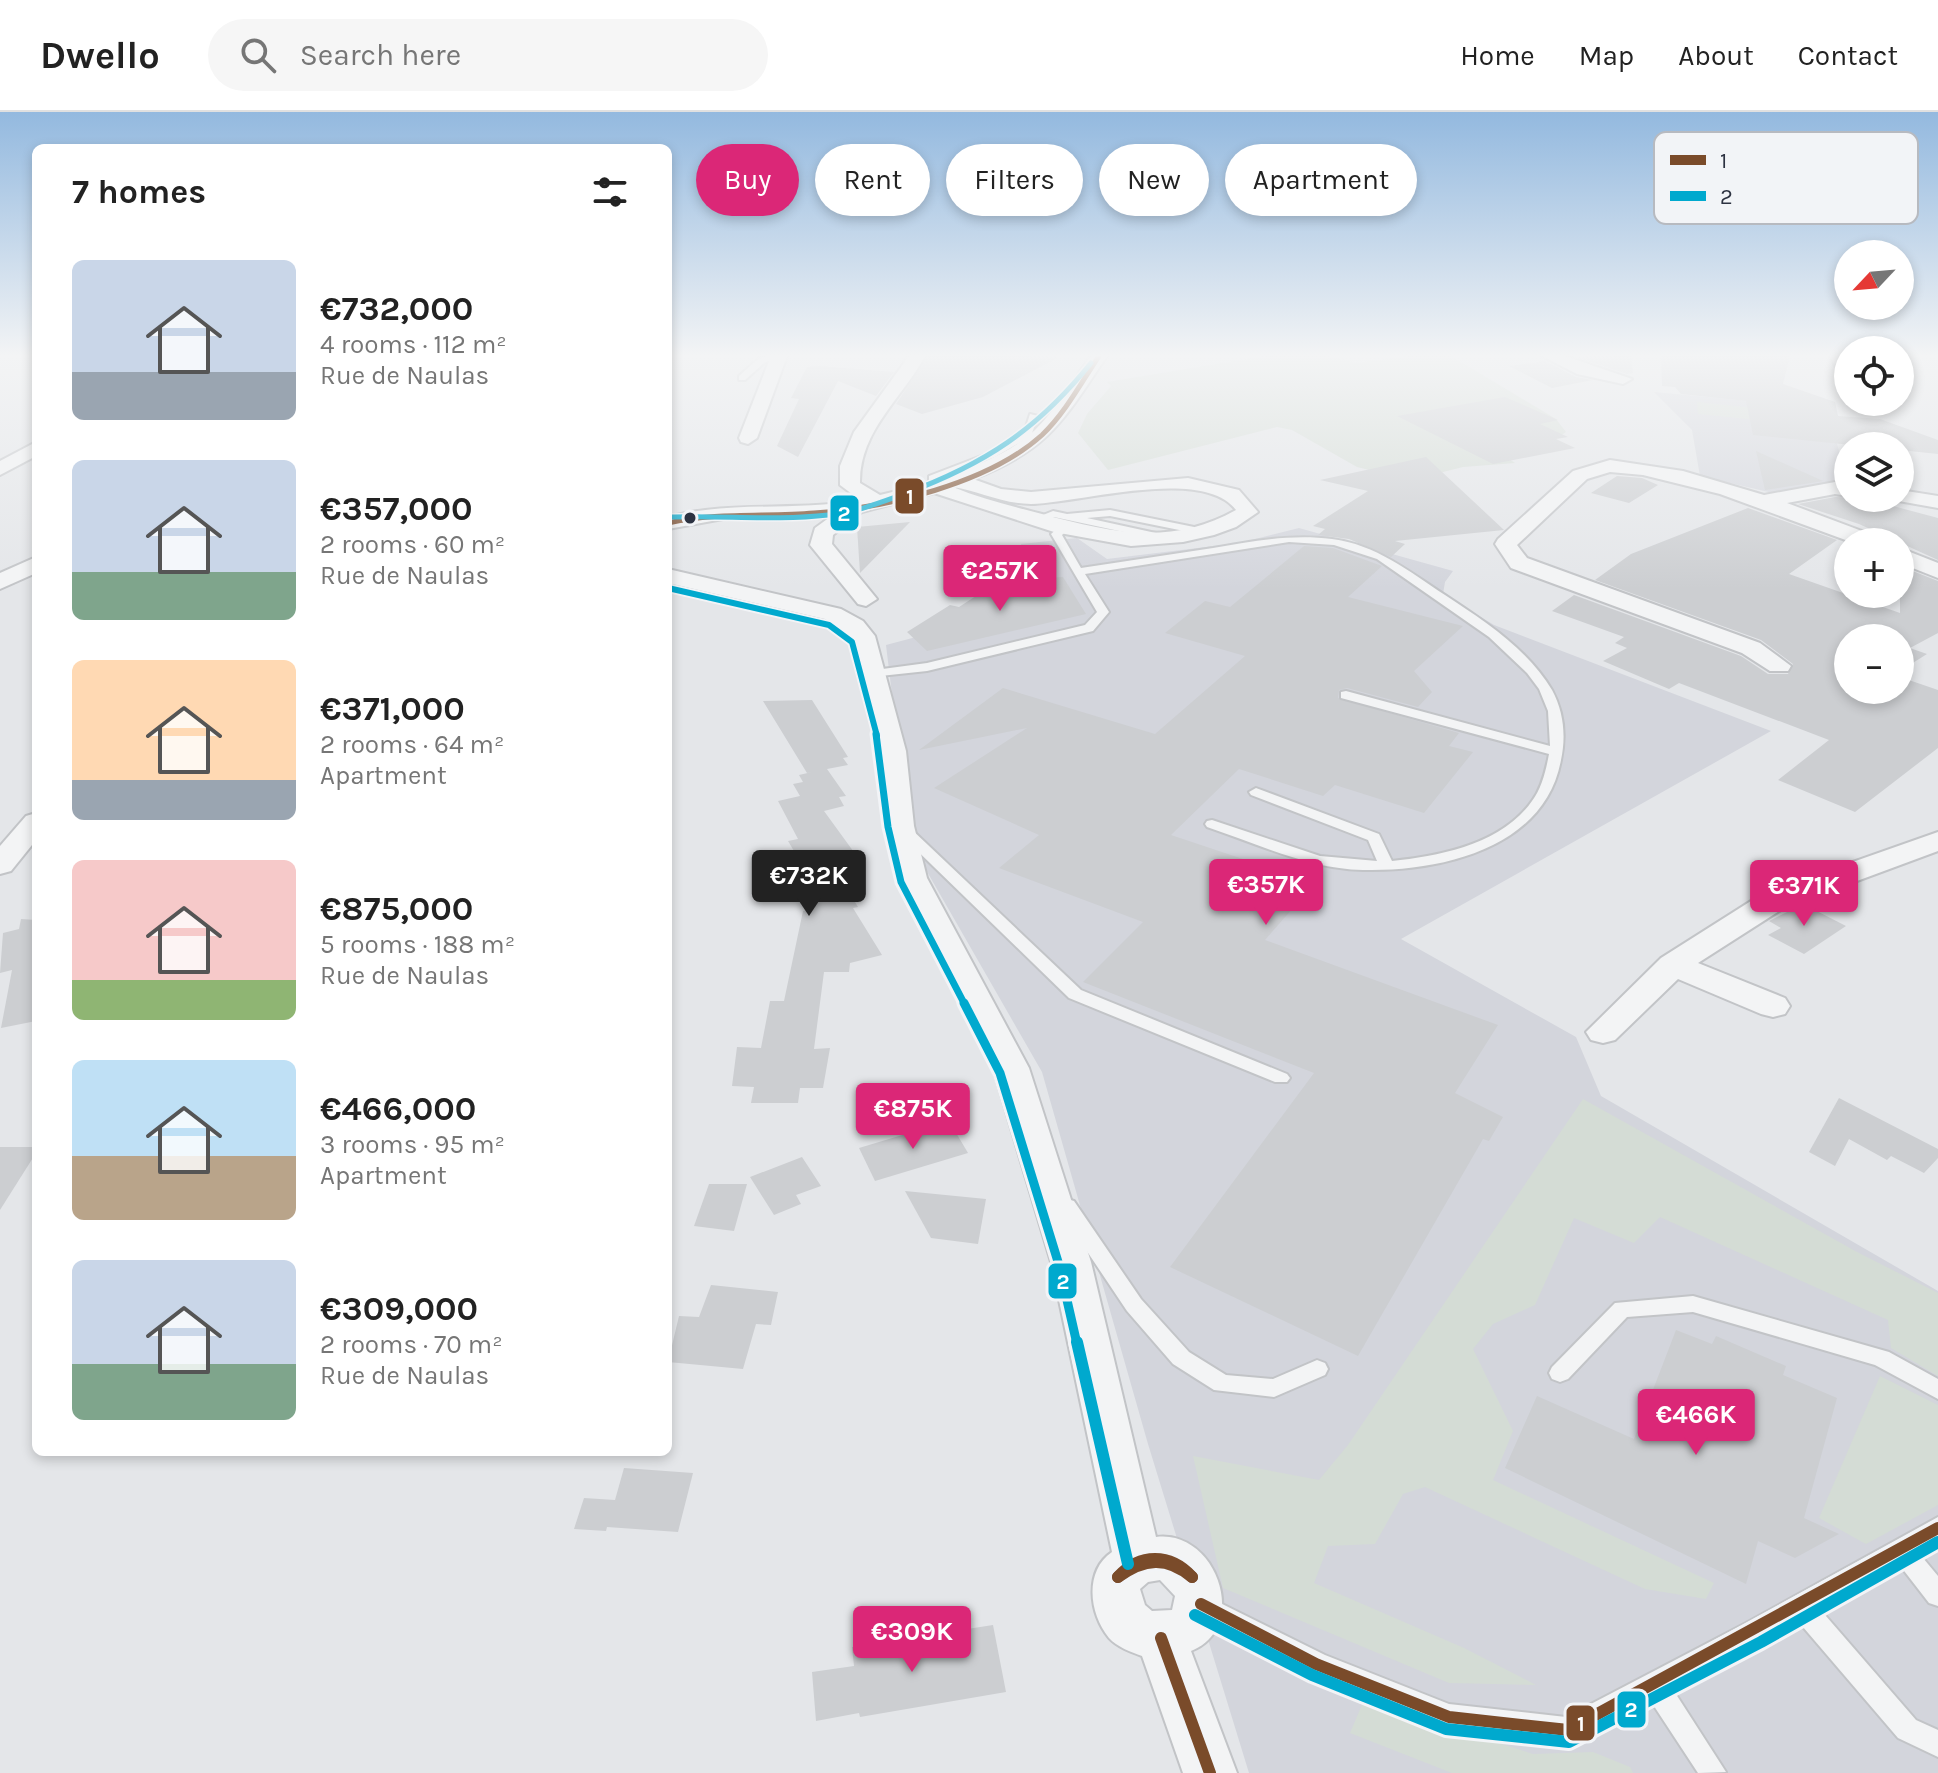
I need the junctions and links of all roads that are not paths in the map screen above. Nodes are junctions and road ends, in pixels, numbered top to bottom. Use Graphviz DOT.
graph roads {
  1 [pos="750,434"];
  2 [pos="862,434"];
  3 [pos="1008,434"];
  4 [pos="1042,434"];
  5 [pos="748,438"];
  6 [pos="32,450"];
  7 [pos="0,469"];
  8 [pos="979,469"];
  9 [pos="936,478"];
  10 [pos="1834,488"];
  11 [pos="1004,495"];
  12 [pos="1914,498"];
  13 [pos="865,501"];
  14 [pos="1763,502"];
  15 [pos="1938,502"];
  16 [pos="672,505"];
  17 [pos="672,522"];
  18 [pos="1064,523"];
  19 [pos="1834,529"];
  20 [pos="1198,533"];
  21 [pos="1914,561"];
  22 [pos="32,566"];
  23 [pos="1938,571"];
  24 [pos="1078,572"];
  25 [pos="678,576"];
  26 [pos="0,582"];
  27 [pos="866,599"];
  28 [pos="1779,666"];
  29 [pos="875,674"];
  30 [pos="1346,695"];
  31 [pos="1557,752"];
  32 [pos="1256,792"];
  33 [pos="1212,824"];
  34 [pos="900,826"];
  35 [pos="32,827"];
  36 [pos="1938,841"];
  37 [pos="1385,863"];
  38 [pos="0,865"];
  39 [pos="1673,965"];
  40 [pos="1773,1006"];
  41 [pos="1603,1032"];
  42 [pos="1281,1078"];
  43 [pos="1042,1168"];
  44 [pos="1317,1369"];
  45 [pos="1560,1373"];
  46 [pos="1938,1390"];
  47 [pos="1938,1528"];
  48 [pos="1901,1549"];
  49 [pos="1139,1560"];
  50 [pos="1938,1595"];
  51 [pos="1201,1604"];
  52 [pos="1801,1606"];
  53 [pos="1161,1638"];
  54 [pos="1654,1684"];
  55 [pos="1938,1744"];
  56 [pos="1713,1772"];
  57 [pos="1210,1773"];
  1 -- 5 [label="street"];
  2 -- 13 [label="street"];
  3 -- 9 [label="street"];
  4 -- 8 [label="street"];
  6 -- 7 [label="street"];
  8 -- 9 [label="street"];
  8 -- 11 [label="street"];
  9 -- 11 [label="street"];
  9 -- 13 [label="street"];
  9 -- 18 [label="street"];
  10 -- 14 [label="street"];
  11 -- 20 [label="street"];
  12 -- 15 [label="street"];
  13 -- 16 [label="street"];
  13 -- 17 [label="street"];
  13 -- 27 [label="street"];
  14 -- 19 [label="street"];
  14 -- 28 [label="street"];
  18 -- 20 [label="lane"];
  18 -- 20 [label="street"];
  18 -- 24 [label="lane"];
  21 -- 23 [label="street"];
  22 -- 26 [label="street"];
  24 -- 29 [label="lane"];
  24 -- 31 [label="lane"];
  25 -- 29 [label="street"];
  29 -- 34 [label="street"];
  30 -- 31 [label="lane"];
  31 -- 37 [label="lane"];
  32 -- 37 [label="lane"];
  33 -- 37 [label="lane"];
  34 -- 42 [label="lane"];
  34 -- 43 [label="street"];
  35 -- 38 [label="street"];
  36 -- 39 [label="street"];
  39 -- 40 [label="street"];
  39 -- 41 [label="street"];
  43 -- 44 [label="lane"];
  43 -- 49 [label="street"];
  45 -- 46 [label="lane"];
  47 -- 48 [label="lane"];
  48 -- 50 [label="lane"];
  48 -- 52 [label="lane"];
  49 -- 51 [label="street"];
  49 -- 53 [label="street"];
  51 -- 53 [label="street"];
  51 -- 54 [label="lane"];
  52 -- 54 [label="lane"];
  52 -- 55 [label="lane"];
  53 -- 57 [label="street"];
  54 -- 56 [label="lane"];
}
